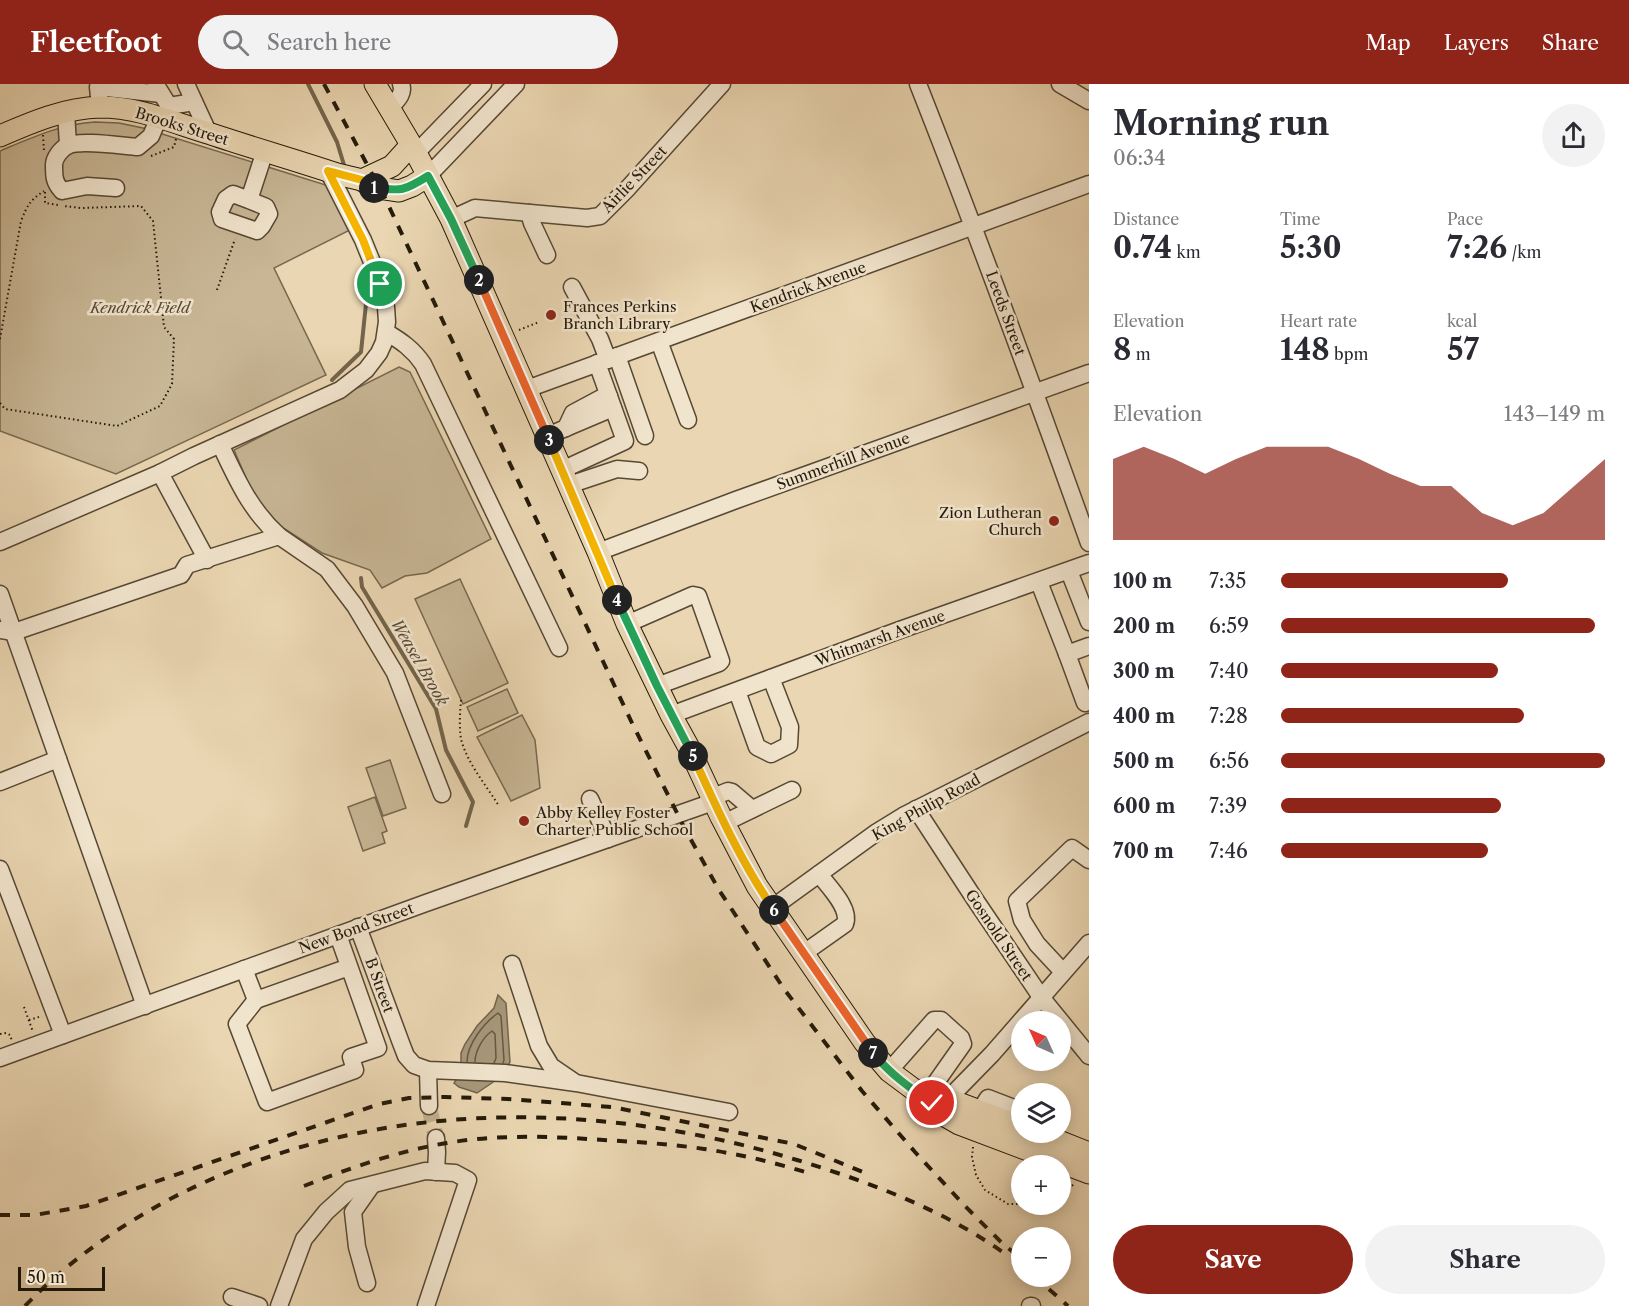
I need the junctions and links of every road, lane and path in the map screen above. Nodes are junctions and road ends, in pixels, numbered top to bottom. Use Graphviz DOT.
graph roads {
  1 [pos="186,84"];
  2 [pos="375,84"];
  3 [pos="401,84"];
  4 [pos="483,84"];
  5 [pos="722,84"];
  6 [pos="918,84"];
  7 [pos="1060,84"];
  8 [pos="112,86"];
  9 [pos="508,87"];
  10 [pos="1089,101"];
  11 [pos="194,102"];
  12 [pos="99,107"];
  13 [pos="390,108"];
  14 [pos="166,110"];
  15 [pos="66,112"];
  16 [pos="209,134"];
  17 [pos="0,136"];
  18 [pos="68,145"];
  19 [pos="413,149"];
  20 [pos="266,151"];
  21 [pos="142,159"];
  22 [pos="328,171"];
  23 [pos="428,176"];
  24 [pos="362,180"];
  25 [pos="1089,184"];
  26 [pos="58,187"];
  27 [pos="116,188"];
  28 [pos="249,200"];
  29 [pos="529,213"];
  30 [pos="451,219"];
  31 [pos="240,225"];
  32 [pos="974,226"];
  33 [pos="547,255"];
  34 [pos="158,265"];
  35 [pos="572,287"];
  36 [pos="218,290"];
  37 [pos="539,322"];
  38 [pos="519,330"];
  39 [pos="386,332"];
  40 [pos="0,339"];
  41 [pos="659,341"];
  42 [pos="607,360"];
  43 [pos="1089,373"];
  44 [pos="527,389"];
  45 [pos="1035,392"];
  46 [pos="611,402"];
  47 [pos="0,403"];
  48 [pos="688,420"];
  49 [pos="557,432"];
  50 [pos="645,436"];
  51 [pos="220,444"];
  52 [pos="639,471"];
  53 [pos="160,473"];
  54 [pos="565,478"];
  55 [pos="279,536"];
  56 [pos="0,542"];
  57 [pos="1089,543"];
  58 [pos="598,552"];
  59 [pos="207,560"];
  60 [pos="1089,563"];
  61 [pos="1069,571"];
  62 [pos="1039,582"];
  63 [pos="0,594"];
  64 [pos="700,603"];
  65 [pos="1089,622"];
  66 [pos="650,623"];
  67 [pos="627,624"];
  68 [pos="7,631"];
  69 [pos="1089,646"];
  70 [pos="559,648"];
  71 [pos="1067,654"];
  72 [pos="771,678"];
  73 [pos="657,686"];
  74 [pos="737,691"];
  75 [pos="461,700"];
  76 [pos="1085,703"];
  77 [pos="671,715"];
  78 [pos="1089,722"];
  79 [pos="58,759"];
  80 [pos="0,782"];
  81 [pos="792,790"];
  82 [pos="442,794"];
  83 [pos="590,799"];
  84 [pos="712,800"];
  85 [pos="499,806"];
  86 [pos="752,809"];
  87 [pos="916,809"];
  88 [pos="724,823"];
  89 [pos="608,839"];
  90 [pos="1089,860"];
  91 [pos="0,869"];
  92 [pos="819,874"];
  93 [pos="772,908"];
  94 [pos="358,927"];
  95 [pos="338,935"];
  96 [pos="1089,943"];
  97 [pos="804,953"];
  98 [pos="512,963"];
  99 [pos="349,967"];
  100 [pos="244,969"];
  101 [pos="1063,972"];
  102 [pos="1041,997"];
  103 [pos="256,1000"];
  104 [pos="146,1005"];
  105 [pos="24,1007"];
  106 [pos="0,1034"];
  107 [pos="63,1035"];
  108 [pos="34,1036"];
  109 [pos="12,1044"];
  110 [pos="1089,1056"];
  111 [pos="0,1058"];
  112 [pos="428,1070"];
  113 [pos="889,1071"];
  114 [pos="576,1083"];
  115 [pos="935,1100"];
  116 [pos="429,1106"];
  117 [pos="729,1112"];
  118 [pos="1011,1123"];
  119 [pos="435,1138"];
  120 [pos="973,1143"];
  121 [pos="1064,1143"];
  122 [pos="1089,1153"];
  123 [pos="436,1172"];
  124 [pos="1086,1175"];
  125 [pos="372,1185"];
  126 [pos="1071,1185"];
  127 [pos="1011,1204"];
  128 [pos="367,1283"];
  129 [pos="232,1297"];
  130 [pos="259,1306"];
  131 [pos="279,1306"];
  132 [pos="426,1306"];
  1 -- 11 [label="street"];
  2 -- 13 [label="main road"];
  3 -- 13 [label="street"];
  4 -- 19 [label="street"];
  5 -- 29 [label="street, Airlie Street"];
  6 -- 32 [label="street, Leeds Street"];
  7 -- 10 [label="street"];
  8 -- 12 [label="street"];
  8 -- 14 [label="street"];
  9 -- 23 [label="street"];
  11 -- 14 [label="street"];
  11 -- 16 [label="street"];
  12 -- 14 [label="main road, Brooks Street"];
  12 -- 15 [label="main road, Brooks Street"];
  13 -- 19 [label="main road"];
  14 -- 16 [label="main road, Brooks Street"];
  14 -- 18 [label="street"];
  14 -- 21 [label="path"];
  15 -- 17 [label="main road, Brooks Street"];
  15 -- 18 [label="street"];
  16 -- 20 [label="main road, Brooks Street"];
  18 -- 26 [label="street"];
  19 -- 23 [label="main road"];
  19 -- 24 [label="main road"];
  20 -- 22 [label="main road, Brooks Street"];
  20 -- 28 [label="street"];
  22 -- 24 [label="main road, Brooks Street"];
  22 -- 39 [label="street"];
  23 -- 24 [label="main road, Brooks Street"];
  23 -- 30 [label="main road"];
  25 -- 32 [label="street, Kendrick Avenue"];
  26 -- 27 [label="street"];
  26 -- 40 [label="path"];
  28 -- 31 [label="street"];
  28 -- 31 [label="street"];
  29 -- 30 [label="street, Airlie Street"];
  29 -- 33 [label="street"];
  30 -- 44 [label="main road"];
  31 -- 36 [label="path"];
  32 -- 41 [label="street, Kendrick Avenue"];
  32 -- 45 [label="street, Leeds Street"];
  34 -- 47 [label="path"];
  35 -- 42 [label="street"];
  37 -- 38 [label="path"];
  39 -- 51 [label="street"];
  39 -- 70 [label="street"];
  41 -- 42 [label="street, Kendrick Avenue"];
  41 -- 48 [label="street"];
  42 -- 44 [label="street, Kendrick Avenue"];
  42 -- 46 [label="street"];
  42 -- 50 [label="street"];
  43 -- 45 [label="street, Summerhill Avenue"];
  44 -- 49 [label="main road"];
  45 -- 57 [label="street, Leeds Street"];
  45 -- 58 [label="street, Summerhill Avenue"];
  46 -- 49 [label="street"];
  46 -- 54 [label="street"];
  49 -- 54 [label="main road"];
  51 -- 53 [label="street"];
  51 -- 55 [label="street"];
  52 -- 54 [label="street"];
  53 -- 56 [label="street"];
  53 -- 59 [label="street"];
  54 -- 58 [label="main road"];
  55 -- 59 [label="street"];
  55 -- 82 [label="street"];
  58 -- 67 [label="main road"];
  59 -- 68 [label="street"];
  60 -- 61 [label="street, Whitmarsh Avenue"];
  61 -- 62 [label="street, Whitmarsh Avenue"];
  61 -- 65 [label="street"];
  62 -- 71 [label="street"];
  62 -- 72 [label="street, Whitmarsh Avenue"];
  63 -- 68 [label="street"];
  64 -- 66 [label="street"];
  64 -- 67 [label="street"];
  64 -- 73 [label="street"];
  67 -- 73 [label="main road"];
  68 -- 79 [label="street"];
  69 -- 71 [label="street"];
  71 -- 76 [label="street"];
  72 -- 74 [label="street, Whitmarsh Avenue"];
  72 -- 74 [label="street"];
  73 -- 77 [label="main road"];
  74 -- 77 [label="street, Whitmarsh Avenue"];
  75 -- 85 [label="path"];
  77 -- 84 [label="main road"];
  78 -- 87 [label="street, King Philip Road"];
  79 -- 80 [label="street"];
  79 -- 104 [label="street"];
  81 -- 86 [label="street"];
  83 -- 89 [label="street"];
  84 -- 86 [label="street, New Bond Street"];
  84 -- 88 [label="main road"];
  84 -- 89 [label="street, New Bond Street"];
  86 -- 88 [label="street"];
  87 -- 92 [label="street, King Philip Road"];
  87 -- 102 [label="street, Gosnold Street"];
  88 -- 93 [label="main road"];
  89 -- 94 [label="street, New Bond Street"];
  90 -- 101 [label="street"];
  91 -- 107 [label="street"];
  92 -- 93 [label="street, King Philip Road"];
  92 -- 97 [label="street"];
  93 -- 97 [label="main road"];
  94 -- 95 [label="street, New Bond Street"];
  94 -- 112 [label="street, B Street"];
  95 -- 99 [label="street"];
  95 -- 100 [label="street, New Bond Street"];
  96 -- 101 [label="street"];
  97 -- 113 [label="main road"];
  98 -- 114 [label="street"];
  99 -- 103 [label="street"];
  99 -- 103 [label="street"];
  100 -- 103 [label="street"];
  100 -- 104 [label="street, New Bond Street"];
  101 -- 102 [label="street"];
  102 -- 110 [label="street, Gosnold Street"];
  102 -- 115 [label="street"];
  104 -- 107 [label="street, New Bond Street"];
  105 -- 108 [label="path"];
  106 -- 109 [label="path"];
  107 -- 111 [label="street, New Bond Street"];
  112 -- 114 [label="street"];
  112 -- 116 [label="street"];
  113 -- 115 [label="main road"];
  113 -- 115 [label="street"];
  114 -- 117 [label="street"];
  115 -- 118 [label="main road"];
  115 -- 124 [label="main road"];
  119 -- 123 [label="street"];
  120 -- 127 [label="path"];
  121 -- 122 [label="main road"];
  123 -- 125 [label="street"];
  123 -- 132 [label="street"];
  124 -- 126 [label="path"];
  125 -- 128 [label="street"];
  125 -- 131 [label="street"];
  129 -- 130 [label="street"];
}
